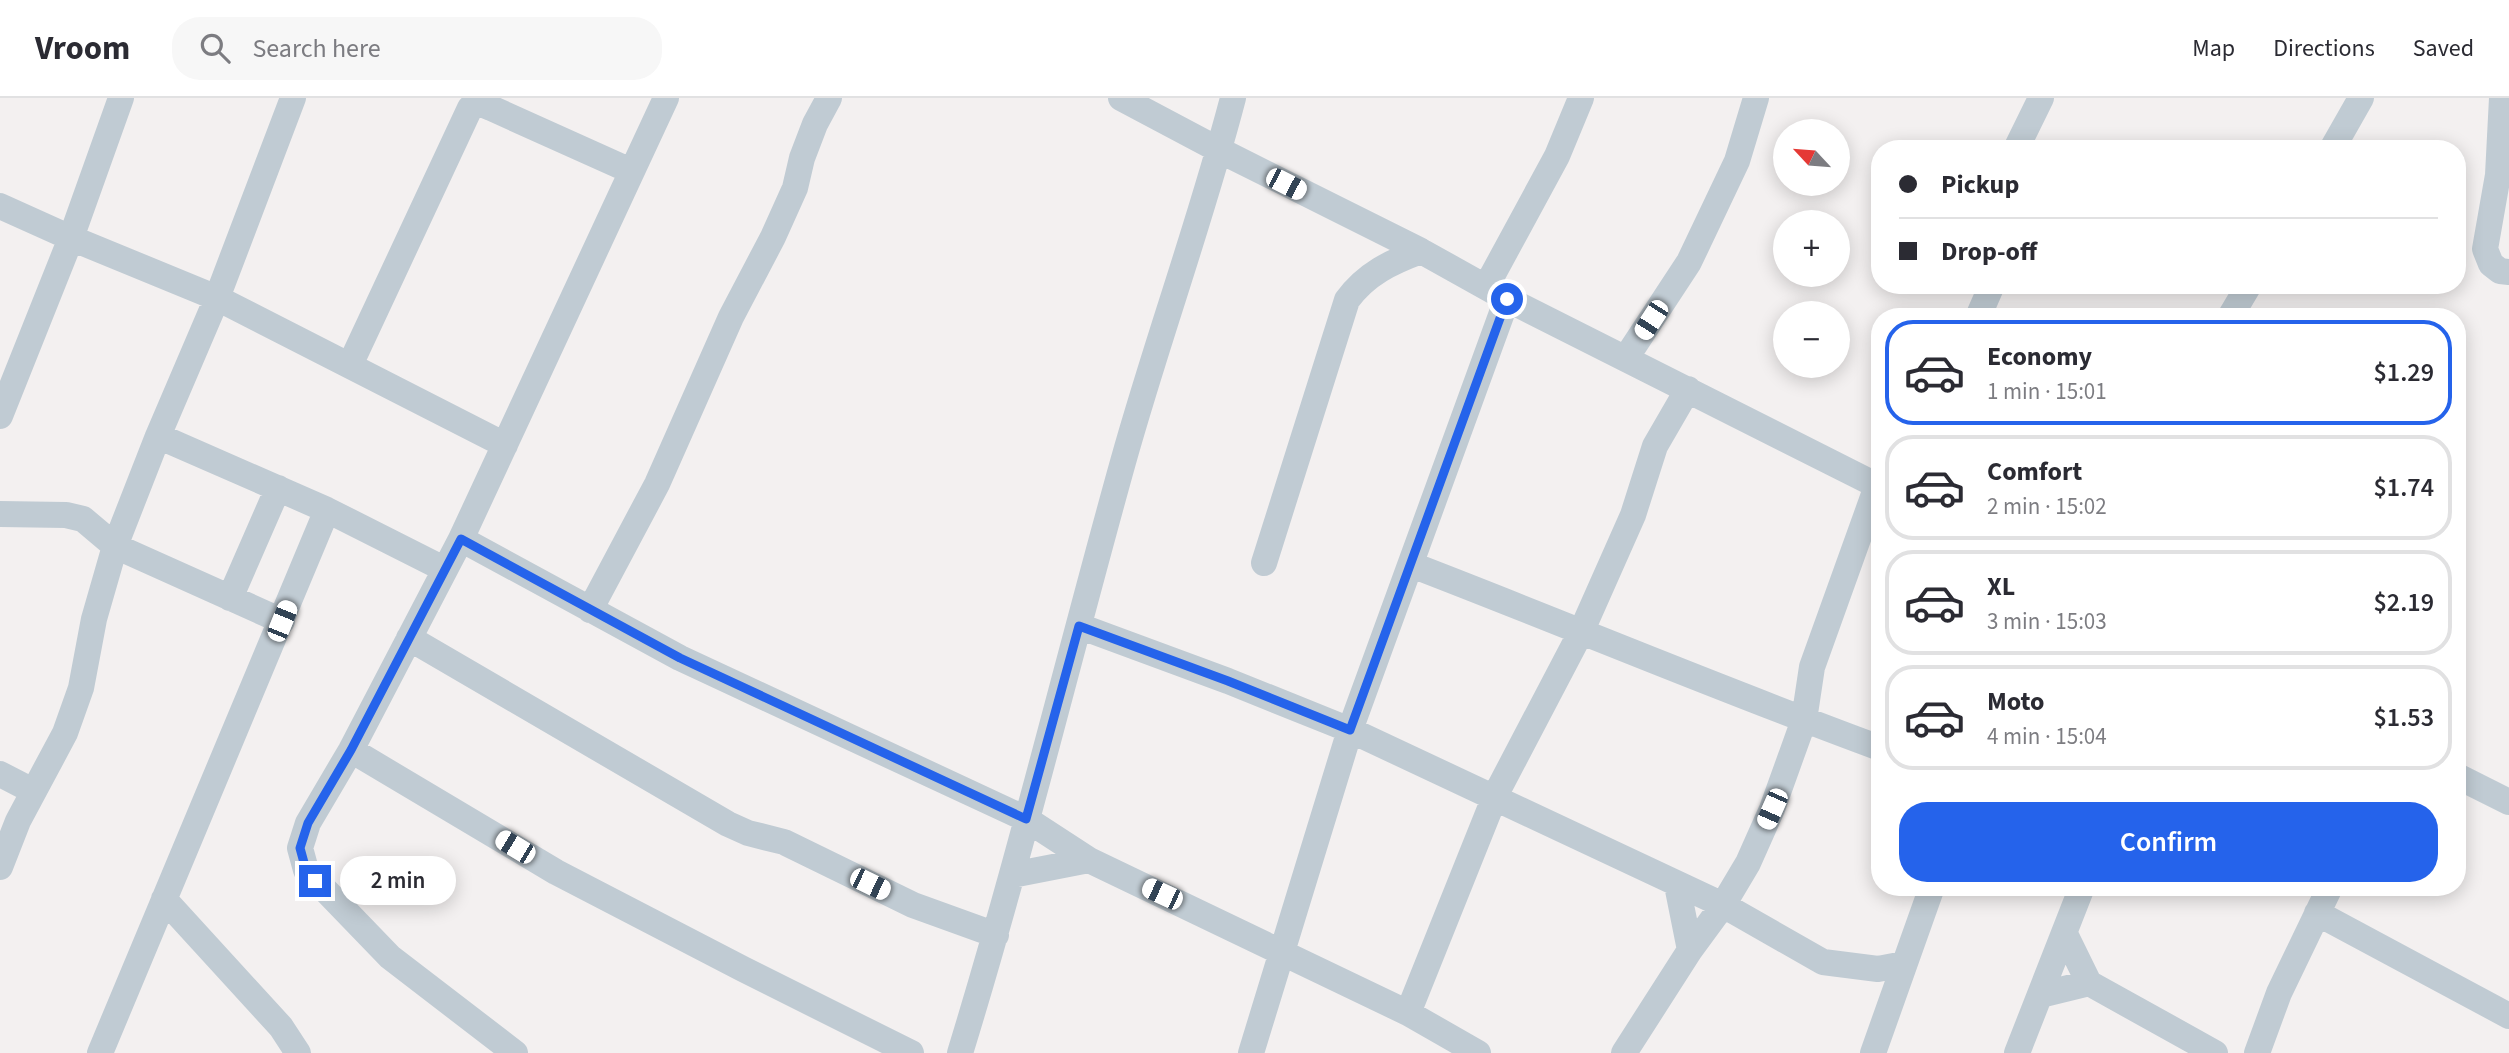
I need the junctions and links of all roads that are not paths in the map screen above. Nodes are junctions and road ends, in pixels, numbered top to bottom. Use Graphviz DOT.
graph roads {
  1 [pos="121,98"];
  2 [pos="292,98"];
  3 [pos="666,98"];
  4 [pos="829,98"];
  5 [pos="1121,98"];
  6 [pos="1233,98"];
  7 [pos="1581,98"];
  8 [pos="1756,98"];
  9 [pos="2041,98"];
  10 [pos="2361,98"];
  11 [pos="2502,98"];
  12 [pos="2509,101"];
  13 [pos="2020,140"];
  14 [pos="2337,140"];
  15 [pos="1219,150"];
  16 [pos="631,171"];
  17 [pos="0,206"];
  18 [pos="71,238"];
  19 [pos="1421,251"];
  20 [pos="2509,272"];
  21 [pos="1496,293"];
  22 [pos="216,298"];
  23 [pos="1626,358"];
  24 [pos="350,365"];
  25 [pos="1688,389"];
  26 [pos="0,416"];
  27 [pos="158,436"];
  28 [pos="505,445"];
  29 [pos="1871,483"];
  30 [pos="278,488"];
  31 [pos="1871,506"];
  32 [pos="327,510"];
  33 [pos="0,514"];
  34 [pos="461,539"];
  35 [pos="115,545"];
  36 [pos="1264,563"];
  37 [pos="1412,565"];
  38 [pos="444,569"];
  39 [pos="230,598"];
  40 [pos="590,610"];
  41 [pos="282,621"];
  42 [pos="1079,626"];
  43 [pos="1582,630"];
  44 [pos="409,638"];
  45 [pos="1804,720"];
  46 [pos="1350,730"];
  47 [pos="1871,745"];
  48 [pos="351,750"];
  49 [pos="0,774"];
  50 [pos="2466,780"];
  51 [pos="33,791"];
  52 [pos="1495,796"];
  53 [pos="2509,802"];
  54 [pos="1026,819"];
  55 [pos="1089,860"];
  56 [pos="0,867"];
  57 [pos="1012,875"];
  58 [pos="1677,885"];
  59 [pos="1929,896"];
  60 [pos="2079,896"];
  61 [pos="2326,896"];
  62 [pos="164,899"];
  63 [pos="1723,905"];
  64 [pos="2317,913"];
  65 [pos="2065,934"];
  66 [pos="996,935"];
  67 [pos="1690,950"];
  68 [pos="1282,951"];
  69 [pos="1903,964"];
  70 [pos="2089,984"];
  71 [pos="2040,995"];
  72 [pos="1408,1013"];
  73 [pos="2509,1016"];
  74 [pos="108,1048"];
  75 [pos="298,1053"];
  76 [pos="515,1053"];
  77 [pos="911,1053"];
  78 [pos="960,1053"];
  79 [pos="1251,1053"];
  80 [pos="1478,1053"];
  81 [pos="1624,1053"];
  82 [pos="1873,1053"];
  83 [pos="2017,1053"];
  84 [pos="2215,1053"];
  85 [pos="2257,1053"];
  1 -- 18 [label="street"];
  2 -- 22 [label="street"];
  3 -- 16 [label="street"];
  4 -- 40 [label="street"];
  5 -- 15 [label="street"];
  6 -- 15 [label="street"];
  7 -- 21 [label="street"];
  8 -- 23 [label="street"];
  9 -- 13 [label="street"];
  10 -- 14 [label="street"];
  11 -- 12 [label="street"];
  11 -- 20 [label="street"];
  15 -- 19 [label="street"];
  15 -- 42 [label="street"];
  16 -- 24 [label="street"];
  16 -- 28 [label="street"];
  17 -- 18 [label="street"];
  18 -- 22 [label="street"];
  18 -- 26 [label="street"];
  19 -- 21 [label="street"];
  19 -- 36 [label="street"];
  21 -- 23 [label="street"];
  21 -- 37 [label="street"];
  22 -- 24 [label="street"];
  22 -- 27 [label="street"];
  23 -- 25 [label="street"];
  24 -- 28 [label="street"];
  25 -- 29 [label="street"];
  25 -- 43 [label="street"];
  27 -- 30 [label="street"];
  27 -- 35 [label="street"];
  28 -- 34 [label="street"];
  30 -- 32 [label="street"];
  30 -- 39 [label="street"];
  31 -- 45 [label="street"];
  32 -- 38 [label="street"];
  32 -- 41 [label="street"];
  33 -- 35 [label="street"];
  34 -- 38 [label="street"];
  34 -- 40 [label="street"];
  35 -- 39 [label="street"];
  35 -- 51 [label="street"];
  37 -- 43 [label="street"];
  37 -- 46 [label="street"];
  38 -- 44 [label="street"];
  39 -- 41 [label="street"];
  40 -- 54 [label="street"];
  41 -- 62 [label="street"];
  42 -- 46 [label="street"];
  42 -- 54 [label="street"];
  43 -- 45 [label="street"];
  43 -- 52 [label="street"];
  44 -- 48 [label="street"];
  44 -- 66 [label="street"];
  45 -- 47 [label="street"];
  45 -- 63 [label="street"];
  46 -- 52 [label="street"];
  46 -- 68 [label="street"];
  48 -- 76 [label="street"];
  48 -- 77 [label="street"];
  49 -- 51 [label="street"];
  50 -- 53 [label="street"];
  51 -- 56 [label="street"];
  52 -- 58 [label="street"];
  52 -- 72 [label="street"];
  54 -- 55 [label="street"];
  54 -- 57 [label="street"];
  55 -- 57 [label="street"];
  55 -- 68 [label="street"];
  57 -- 66 [label="street"];
  58 -- 63 [label="street"];
  58 -- 67 [label="street"];
  59 -- 69 [label="street"];
  60 -- 65 [label="street"];
  61 -- 64 [label="street"];
  62 -- 74 [label="street"];
  62 -- 75 [label="street"];
  63 -- 67 [label="street"];
  63 -- 69 [label="street"];
  64 -- 73 [label="street"];
  64 -- 85 [label="street"];
  65 -- 70 [label="street"];
  65 -- 71 [label="street"];
  66 -- 78 [label="street"];
  67 -- 81 [label="street"];
  68 -- 72 [label="street"];
  68 -- 79 [label="street"];
  69 -- 82 [label="street"];
  70 -- 71 [label="street"];
  70 -- 84 [label="street"];
  71 -- 83 [label="street"];
  72 -- 80 [label="street"];
}
